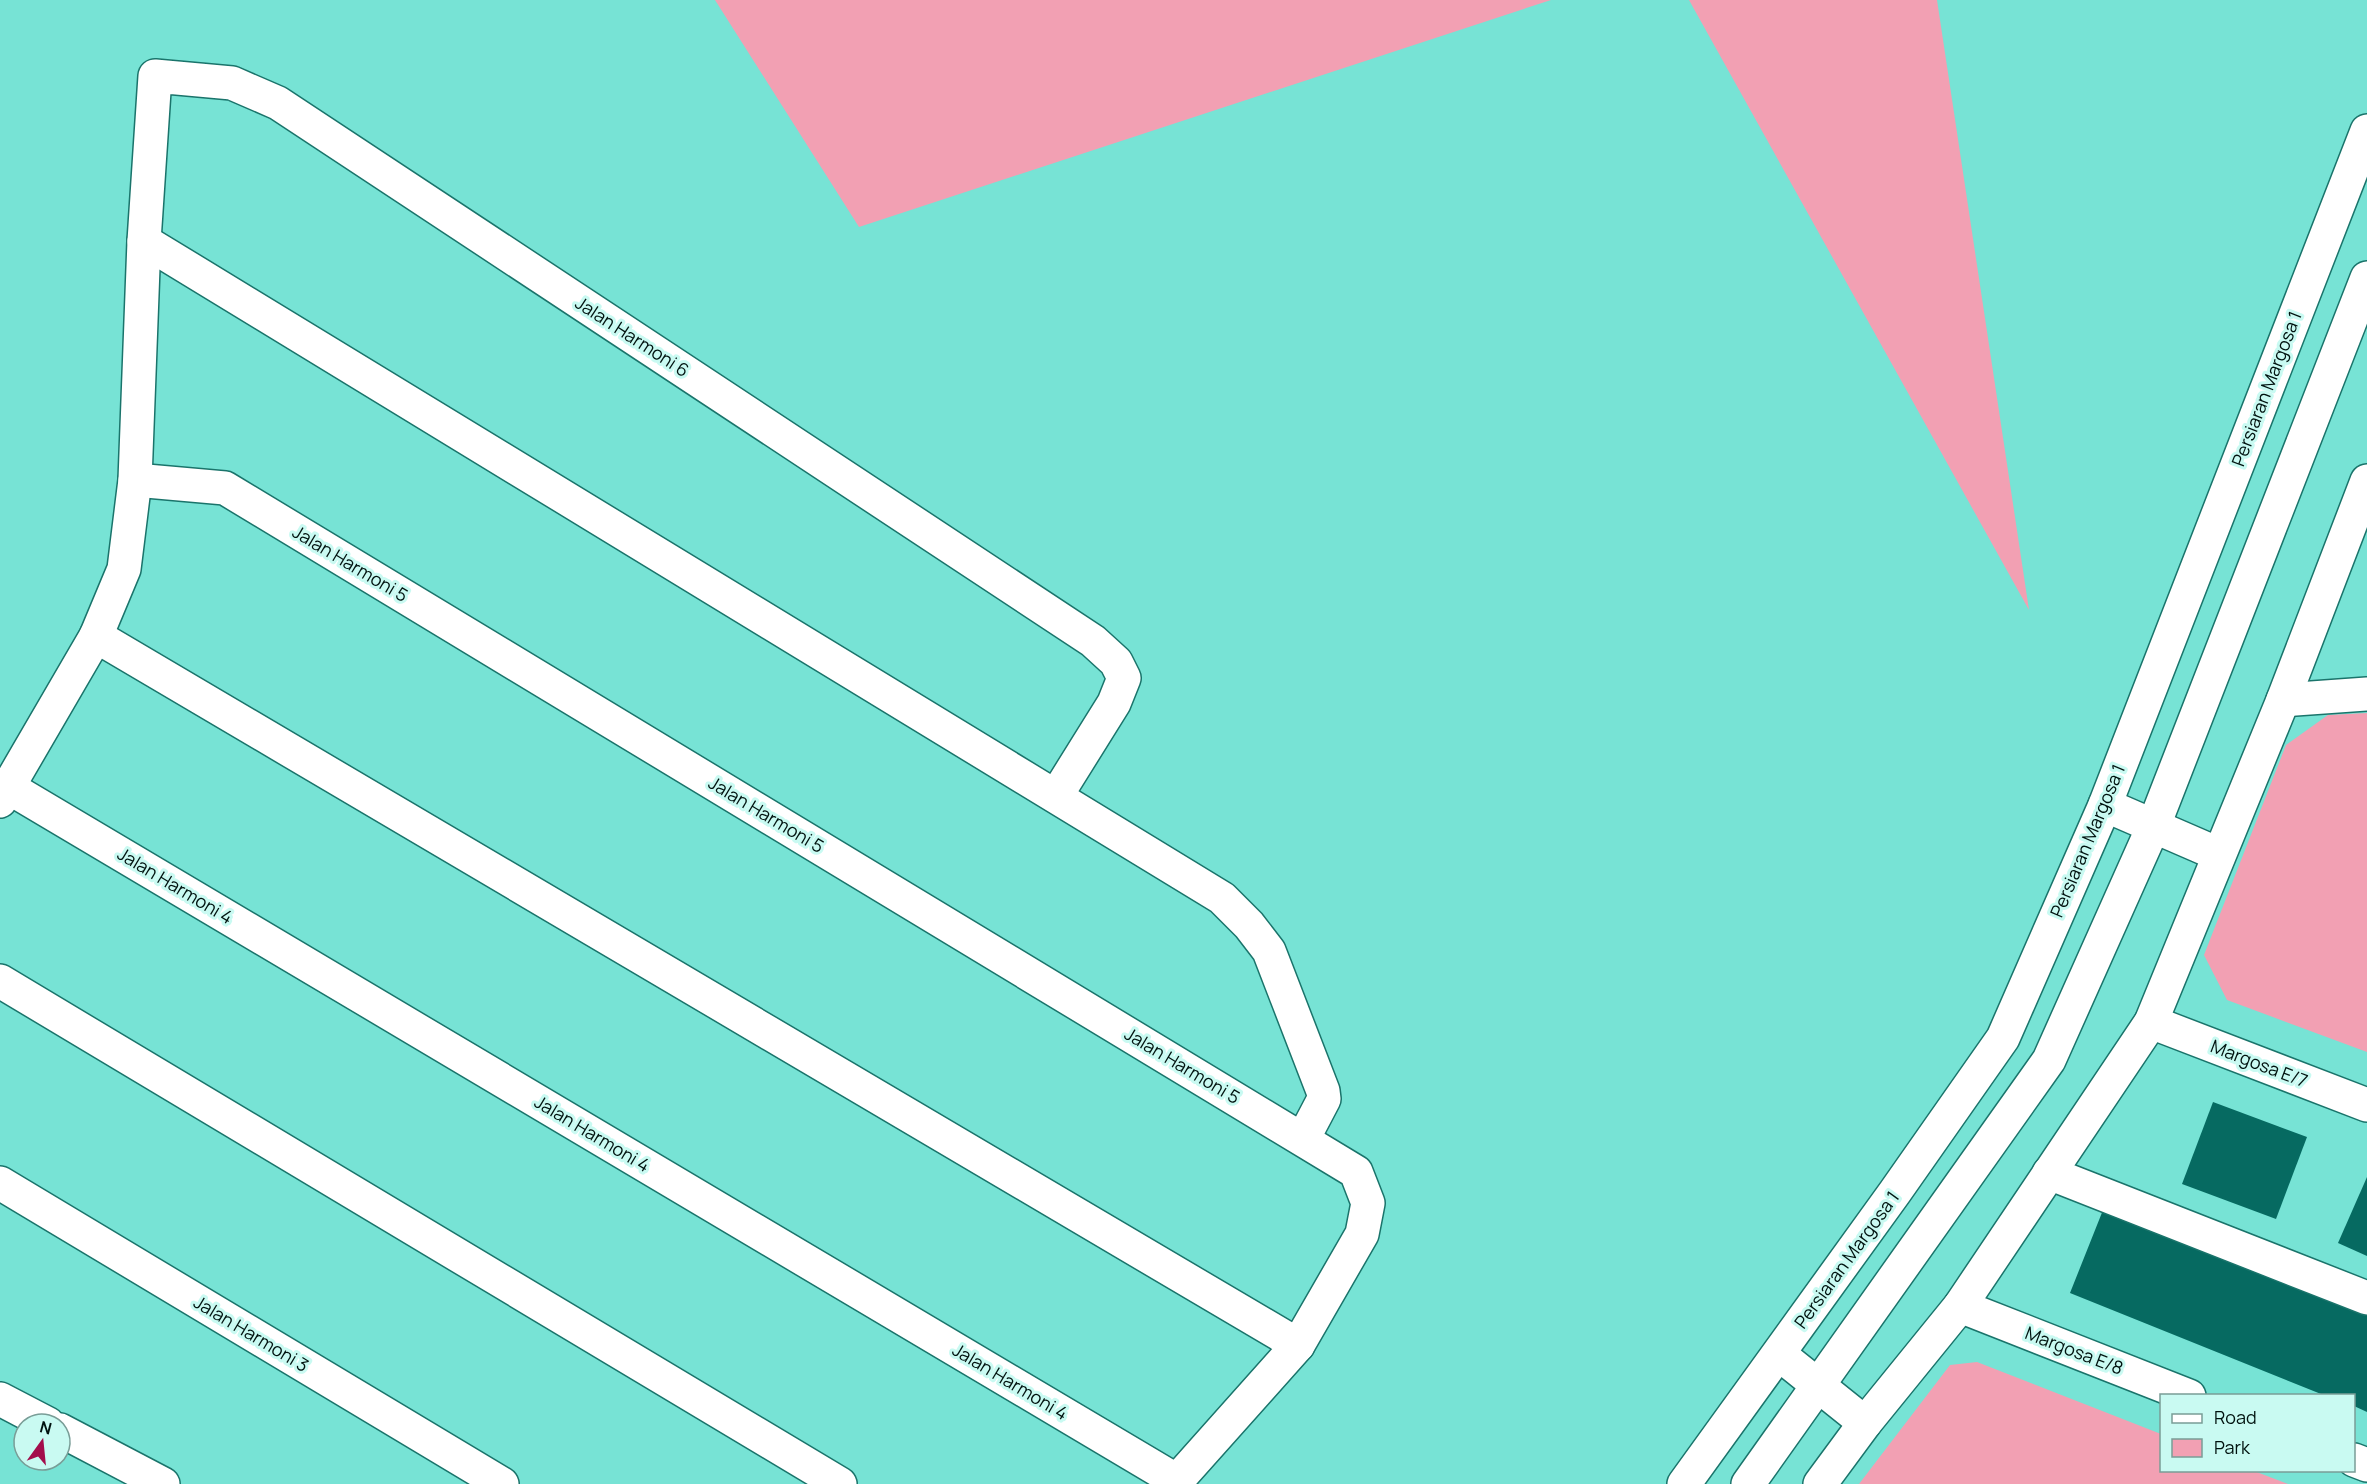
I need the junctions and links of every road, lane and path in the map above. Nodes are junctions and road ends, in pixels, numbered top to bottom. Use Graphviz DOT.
graph roads {
  1 [pos="2367,131"];
  2 [pos="144,241"];
  3 [pos="2367,278"];
  4 [pos="135,480"];
  5 [pos="2367,481"];
  6 [pos="2360,517"];
  7 [pos="96,636"];
  8 [pos="2367,694"];
  9 [pos="2283,700"];
  10 [pos="4,794"];
  11 [pos="1056,796"];
  12 [pos="2105,805"];
  13 [pos="2154,825"];
  14 [pos="2218,854"];
  15 [pos="0,981"];
  16 [pos="2151,1022"];
  17 [pos="2367,1105"];
  18 [pos="1303,1139"];
  19 [pos="2049,1173"];
  20 [pos="0,1184"];
  21 [pos="2367,1298"];
  22 [pos="1960,1306"];
  23 [pos="1298,1346"];
  24 [pos="1779,1354"];
  25 [pos="1819,1386"];
  26 [pos="2186,1394"];
  27 [pos="0,1399"];
  28 [pos="25,1412"];
  29 [pos="1865,1423"];
  30 [pos="72,1436"];
  31 [pos="1175,1482"];
  32 [pos="163,1484"];
  33 [pos="502,1484"];
  34 [pos="840,1484"];
  35 [pos="1684,1484"];
  36 [pos="1748,1484"];
  37 [pos="1820,1484"];
  1 -- 12 [label="street, Persiaran Margosa 1"];
  2 -- 4 [label="street"];
  2 -- 11 [label="street"];
  2 -- 11 [label="street, Jalan Harmoni 6"];
  3 -- 13 [label="street"];
  4 -- 7 [label="street"];
  4 -- 18 [label="street, Jalan Harmoni 5"];
  5 -- 6 [label="street"];
  6 -- 9 [label="street"];
  7 -- 10 [label="street"];
  7 -- 23 [label="street"];
  8 -- 9 [label="street"];
  9 -- 14 [label="street"];
  10 -- 31 [label="street, Jalan Harmoni 4"];
  11 -- 18 [label="street"];
  12 -- 13 [label="street"];
  12 -- 24 [label="street, Persiaran Margosa 1"];
  13 -- 14 [label="street"];
  13 -- 25 [label="street"];
  14 -- 16 [label="street"];
  15 -- 34 [label="street"];
  16 -- 17 [label="street, Margosa E/7"];
  16 -- 19 [label="street"];
  18 -- 23 [label="street, Jalan Harmoni 5"];
  19 -- 21 [label="street"];
  19 -- 22 [label="street"];
  20 -- 33 [label="street, Jalan Harmoni 3"];
  22 -- 26 [label="street, Margosa E/8"];
  22 -- 29 [label="street"];
  23 -- 31 [label="street"];
  24 -- 25 [label="street"];
  24 -- 35 [label="street, Persiaran Margosa 1"];
  25 -- 29 [label="street"];
  25 -- 36 [label="street"];
  27 -- 28 [label="street"];
  29 -- 37 [label="street"];
  30 -- 32 [label="street"];
}
